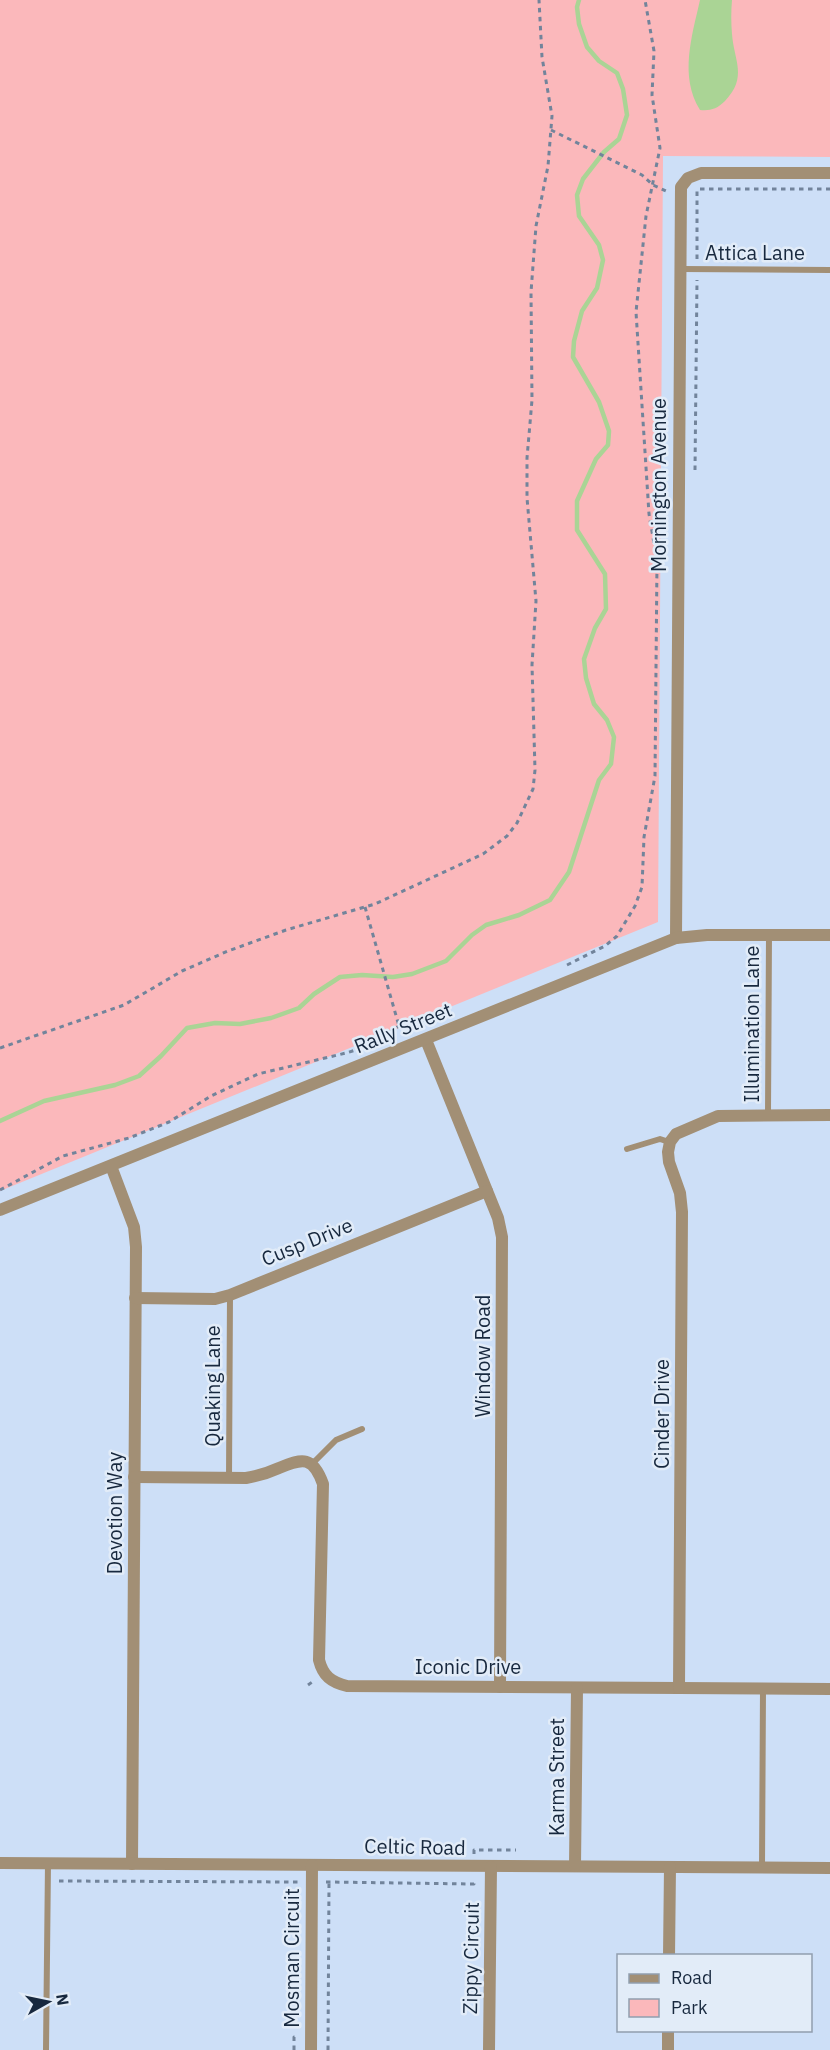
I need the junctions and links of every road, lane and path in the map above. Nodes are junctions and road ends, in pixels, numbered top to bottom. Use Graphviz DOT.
graph roads {
  1 [pos="539,0"];
  2 [pos="645,0"];
  3 [pos="551,130"];
  4 [pos="830,173"];
  5 [pos="653,185"];
  6 [pos="697,189"];
  7 [pos="679,268"];
  8 [pos="697,269"];
  9 [pos="830,270"];
  10 [pos="695,470"];
  11 [pos="365,908"];
  12 [pos="769,935"];
  13 [pos="830,935"];
  14 [pos="676,938"];
  15 [pos="563,967"];
  16 [pos="444,1015"];
  17 [pos="399,1026"];
  18 [pos="426,1040"];
  19 [pos="0,1048"];
  20 [pos="768,1114"];
  21 [pos="830,1115"];
  22 [pos="669,1142"];
  23 [pos="627,1149"];
  24 [pos="111,1166"];
  25 [pos="0,1190"];
  26 [pos="488,1191"];
  27 [pos="0,1210"];
  28 [pos="230,1295"];
  29 [pos="135,1298"];
  30 [pos="362,1429"];
  31 [pos="312,1464"];
  32 [pos="134,1477"];
  33 [pos="229,1478"];
  34 [pos="500,1687"];
  35 [pos="577,1688"];
  36 [pos="679,1688"];
  37 [pos="763,1689"];
  38 [pos="830,1689"];
  39 [pos="0,1863"];
  40 [pos="48,1863"];
  41 [pos="132,1864"];
  42 [pos="312,1865"];
  43 [pos="575,1866"];
  44 [pos="491,1867"];
  45 [pos="670,1867"];
  46 [pos="762,1868"];
  47 [pos="830,1868"];
  48 [pos="329,1882"];
  49 [pos="669,1954"];
  50 [pos="668,2032"];
  51 [pos="46,2050"];
  52 [pos="311,2050"];
  53 [pos="327,2050"];
  54 [pos="489,2050"];
  55 [pos="668,2050"];
  1 -- 3 [label="path"];
  2 -- 5 [label="path"];
  3 -- 5 [label="path"];
  3 -- 11 [label="path"];
  4 -- 7 [label="street, Mornington Avenue"];
  5 -- 15 [label="path"];
  6 -- 8 [label="path"];
  7 -- 8 [label="lane, Attica Lane"];
  7 -- 14 [label="street, Mornington Avenue"];
  8 -- 9 [label="lane, Attica Lane"];
  8 -- 10 [label="path"];
  11 -- 17 [label="path"];
  11 -- 19 [label="path"];
  12 -- 13 [label="street, Rally Street"];
  12 -- 14 [label="street, Rally Street"];
  12 -- 20 [label="lane, Illumination Lane"];
  14 -- 18 [label="street, Rally Street"];
  16 -- 17 [label="path"];
  17 -- 25 [label="path"];
  18 -- 24 [label="street, Rally Street"];
  18 -- 26 [label="street, Window Road"];
  20 -- 21 [label="street"];
  20 -- 22 [label="street"];
  22 -- 23 [label="lane"];
  22 -- 36 [label="street, Cinder Drive"];
  24 -- 27 [label="street, Rally Street"];
  24 -- 29 [label="street, Devotion Way"];
  26 -- 28 [label="street, Cusp Drive"];
  26 -- 34 [label="street, Window Road"];
  28 -- 29 [label="street, Cusp Drive"];
  28 -- 33 [label="lane, Quaking Lane"];
  29 -- 32 [label="street, Devotion Way"];
  30 -- 31 [label="lane"];
  31 -- 33 [label="street"];
  31 -- 34 [label="street, Iconic Drive"];
  32 -- 33 [label="street"];
  32 -- 41 [label="street, Devotion Way"];
  34 -- 35 [label="street, Iconic Drive"];
  35 -- 36 [label="street, Iconic Drive"];
  35 -- 43 [label="street, Karma Street"];
  36 -- 37 [label="street, Iconic Drive"];
  37 -- 38 [label="street, Iconic Drive"];
  37 -- 46 [label="lane"];
  39 -- 40 [label="street, Celtic Road"];
  40 -- 41 [label="street, Celtic Road"];
  40 -- 51 [label="lane"];
  41 -- 42 [label="street, Celtic Road"];
  42 -- 44 [label="street, Celtic Road"];
  42 -- 52 [label="street, Mosman Circuit"];
  43 -- 44 [label="street, Celtic Road"];
  43 -- 45 [label="street, Celtic Road"];
  44 -- 54 [label="street, Zippy Circuit"];
  45 -- 46 [label="street, Celtic Road"];
  45 -- 49 [label="street"];
  46 -- 47 [label="street, Celtic Road"];
  48 -- 53 [label="path"];
  50 -- 55 [label="street"];
}
